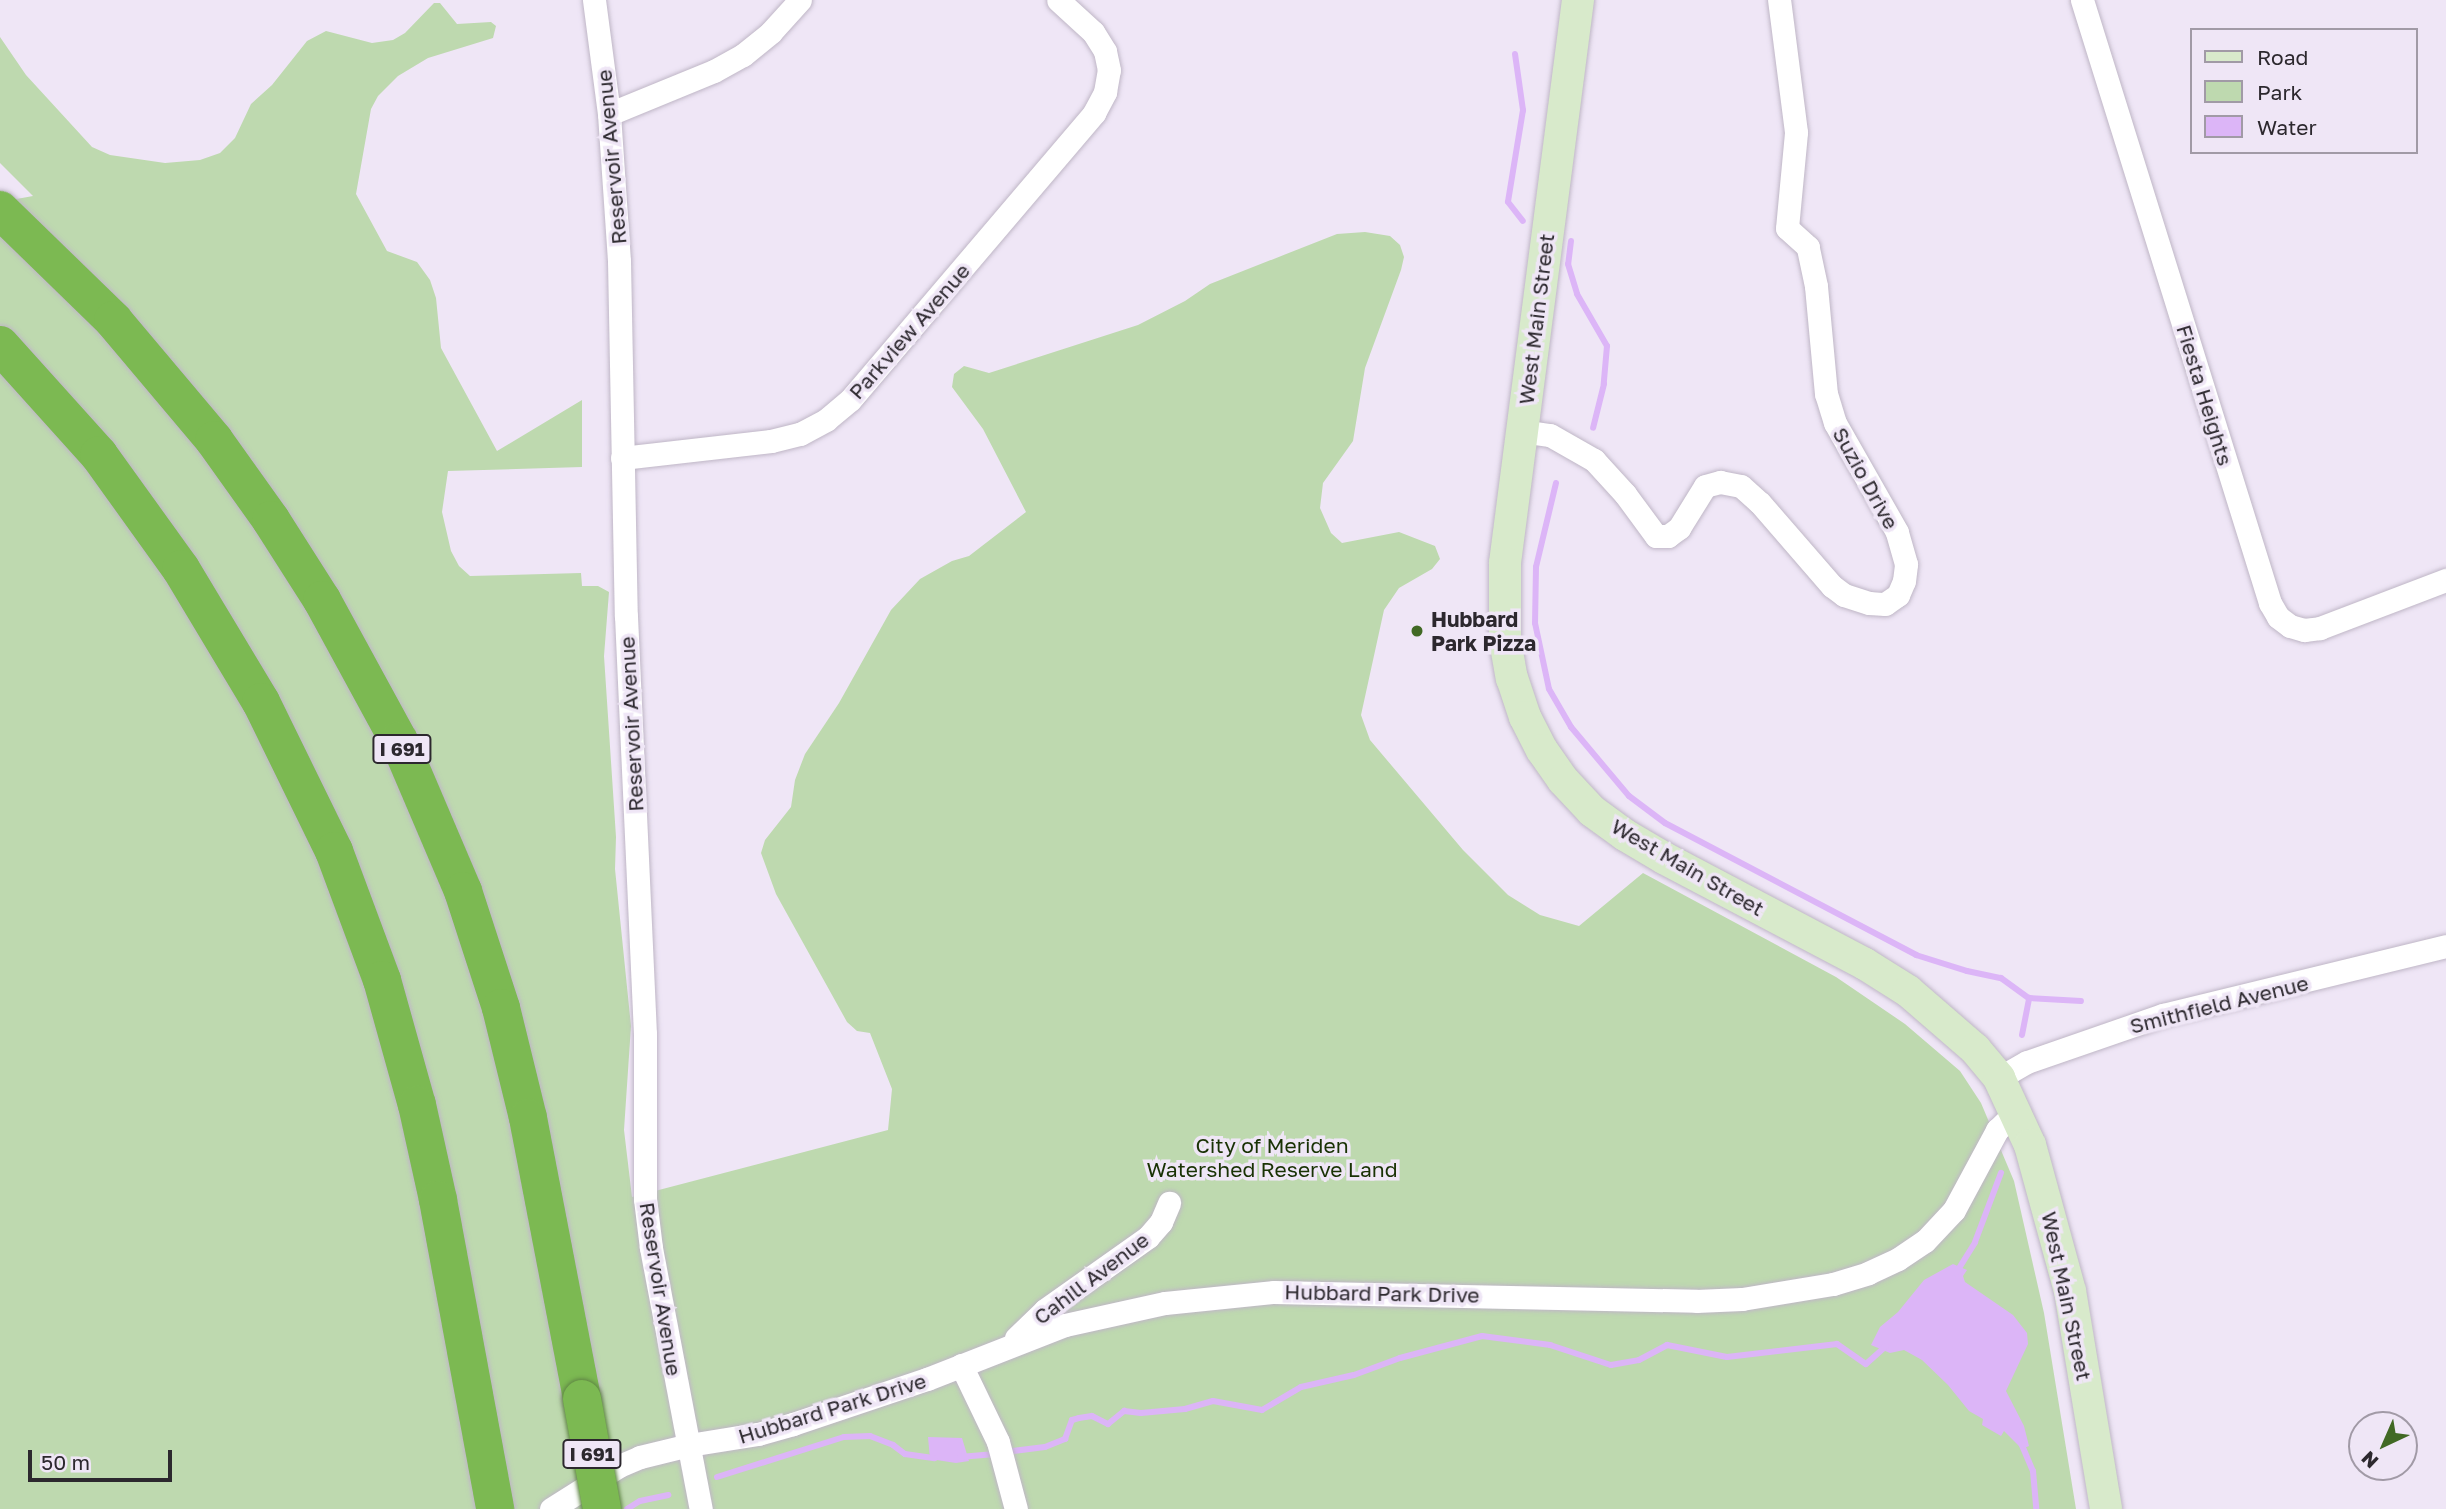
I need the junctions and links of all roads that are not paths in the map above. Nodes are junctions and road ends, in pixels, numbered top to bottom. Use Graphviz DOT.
graph roads {
  1 [pos="594,0"];
  2 [pos="800,0"];
  3 [pos="1058,0"];
  4 [pos="1578,0"];
  5 [pos="1779,0"];
  6 [pos="2082,0"];
  7 [pos="609,114"];
  8 [pos="0,210"];
  9 [pos="0,345"];
  10 [pos="1521,431"];
  11 [pos="622,458"];
  12 [pos="2446,580"];
  13 [pos="2446,946"];
  14 [pos="1998,1078"];
  15 [pos="2017,1111"];
  16 [pos="1169,1203"];
  17 [pos="1006,1347"];
  18 [pos="961,1365"];
  19 [pos="689,1445"];
  20 [pos="495,1509"];
  21 [pos="551,1509"];
  22 [pos="603,1509"];
  23 [pos="701,1509"];
  24 [pos="1016,1509"];
  25 [pos="2106,1509"];
  1 -- 7 [label="street, Reservoir Avenue"];
  2 -- 7 [label="street"];
  3 -- 11 [label="street, Parkview Avenue"];
  4 -- 10 [label="main road, West Main Street"];
  5 -- 10 [label="street, Suzio Drive"];
  6 -- 12 [label="street, Fiesta Heights"];
  7 -- 11 [label="street, Reservoir Avenue"];
  8 -- 22 [label="highway, I 691, bridge"];
  9 -- 20 [label="highway"];
  10 -- 14 [label="main road, West Main Street"];
  11 -- 19 [label="street, Reservoir Avenue"];
  13 -- 14 [label="street, Smithfield Avenue"];
  14 -- 15 [label="main road, West Main Street"];
  15 -- 17 [label="street, Hubbard Park Drive"];
  15 -- 25 [label="main road, West Main Street"];
  16 -- 17 [label="street, Cahill Avenue"];
  17 -- 18 [label="street, Hubbard Park Drive"];
  18 -- 19 [label="street, Hubbard Park Drive"];
  18 -- 24 [label="street"];
  19 -- 21 [label="street"];
  19 -- 23 [label="street, Reservoir Avenue"];
}
